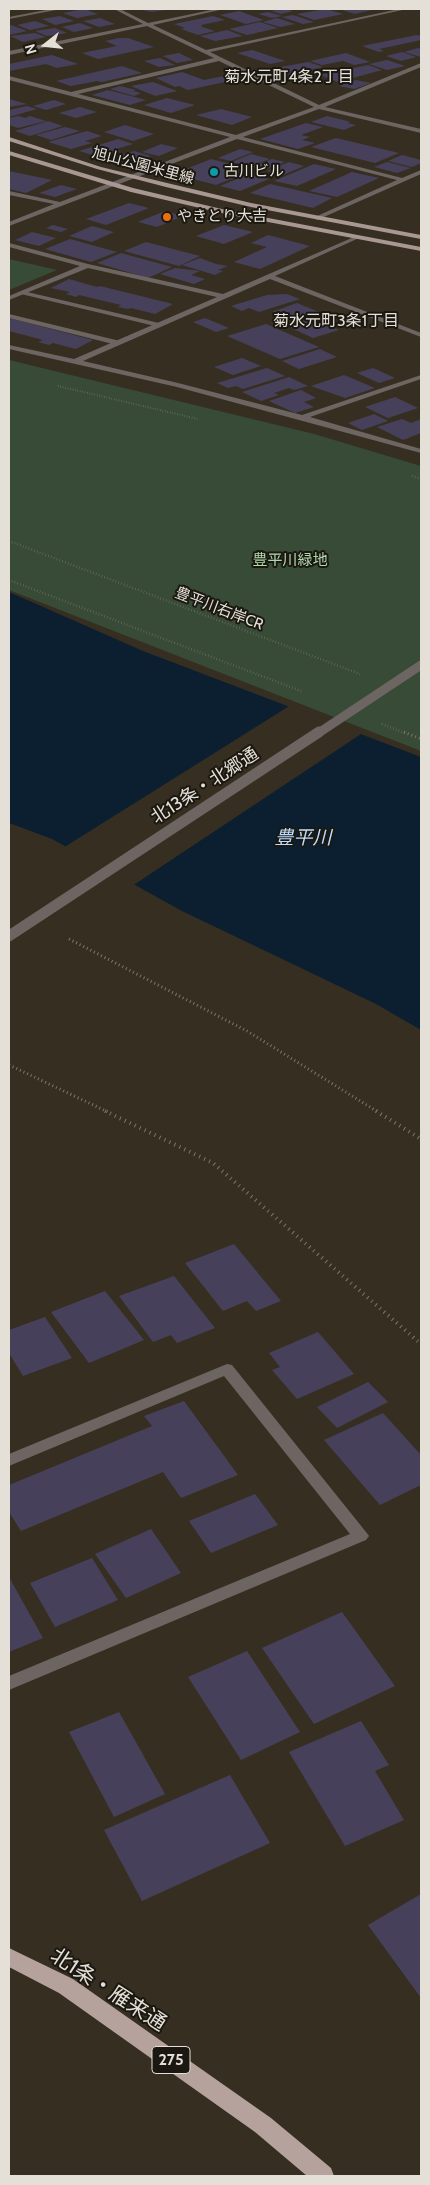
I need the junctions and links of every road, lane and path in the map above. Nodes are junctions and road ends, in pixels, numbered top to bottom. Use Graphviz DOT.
graph roads {
  1 [pos="58,9"];
  2 [pos="116,9"];
  3 [pos="222,9"];
  4 [pos="406,9"];
  5 [pos="9,18"];
  6 [pos="148,24"];
  7 [pos="205,52"];
  8 [pos="9,53"];
  9 [pos="219,59"];
  10 [pos="421,65"];
  11 [pos="9,78"];
  12 [pos="69,94"];
  13 [pos="318,108"];
  14 [pos="421,131"];
  15 [pos="233,138"];
  16 [pos="9,139"];
  17 [pos="9,152"];
  18 [pos="421,172"];
  19 [pos="131,177"];
  20 [pos="402,180"];
  21 [pos="114,184"];
  22 [pos="9,193"];
  23 [pos="63,204"];
  24 [pos="318,218"];
  25 [pos="9,224"];
  26 [pos="421,237"];
  27 [pos="356,238"];
  28 [pos="9,245"];
  29 [pos="421,249"];
  30 [pos="87,266"];
  31 [pos="269,276"];
  32 [pos="23,293"];
  33 [pos="223,296"];
  34 [pos="9,298"];
  35 [pos="9,316"];
  36 [pos="159,325"];
  37 [pos="421,335"];
  38 [pos="117,343"];
  39 [pos="9,347"];
  40 [pos="75,362"];
  41 [pos="421,377"];
  42 [pos="57,386"];
  43 [pos="302,417"];
  44 [pos="203,420"];
  45 [pos="421,451"];
  46 [pos="412,476"];
  47 [pos="421,479"];
  48 [pos="9,541"];
  49 [pos="9,580"];
  50 [pos="421,665"];
  51 [pos="366,676"];
  52 [pos="301,691"];
  53 [pos="382,723"];
  54 [pos="421,738"];
  55 [pos="9,936"];
  56 [pos="69,939"];
  57 [pos="9,1066"];
  58 [pos="421,1139"];
  59 [pos="421,1344"];
  60 [pos="9,1460"];
  61 [pos="9,1684"];
  62 [pos="9,1957"];
  63 [pos="323,2176"];
  1 -- 5 [label="street"];
  2 -- 6 [label="street"];
  3 -- 6 [label="street"];
  4 -- 7 [label="street"];
  6 -- 7 [label="street"];
  6 -- 8 [label="street"];
  7 -- 9 [label="street"];
  9 -- 12 [label="street"];
  9 -- 13 [label="street"];
  10 -- 13 [label="street"];
  11 -- 12 [label="street"];
  12 -- 15 [label="street"];
  13 -- 14 [label="street"];
  13 -- 15 [label="street"];
  15 -- 19 [label="street"];
  15 -- 20 [label="street"];
  16 -- 19 [label="main road, 旭山公園米里線"];
  17 -- 21 [label="main road, 旭山公園米里線"];
  18 -- 20 [label="street"];
  19 -- 21 [label="street"];
  19 -- 24 [label="main road, 旭山公園米里線"];
  20 -- 24 [label="street"];
  21 -- 23 [label="street"];
  21 -- 27 [label="main road, 旭山公園米里線"];
  22 -- 23 [label="street"];
  23 -- 25 [label="street"];
  24 -- 26 [label="main road, 旭山公園米里線"];
  27 -- 29 [label="main road, 旭山公園米里線"];
  27 -- 31 [label="street"];
  28 -- 30 [label="street"];
  30 -- 32 [label="street"];
  30 -- 33 [label="street"];
  31 -- 33 [label="street"];
  31 -- 37 [label="street"];
  32 -- 34 [label="street"];
  32 -- 36 [label="street"];
  33 -- 36 [label="street"];
  35 -- 38 [label="street"];
  36 -- 38 [label="street"];
  38 -- 40 [label="street"];
  39 -- 40 [label="street"];
  40 -- 43 [label="street"];
  41 -- 43 [label="street"];
  42 -- 44 [label="path"];
  43 -- 45 [label="street"];
  46 -- 47 [label="path"];
  48 -- 51 [label="path, 豊平川右岸CR"];
  49 -- 52 [label="path"];
  50 -- 55 [label="street, 北13条・北郷通, bridge"];
  53 -- 54 [label="path"];
  56 -- 58 [label="path"];
  57 -- 59 [label="path"];
  60 -- 61 [label="street"];
  62 -- 63 [label="highway, 北1条・雁来通 / 275"];
}
